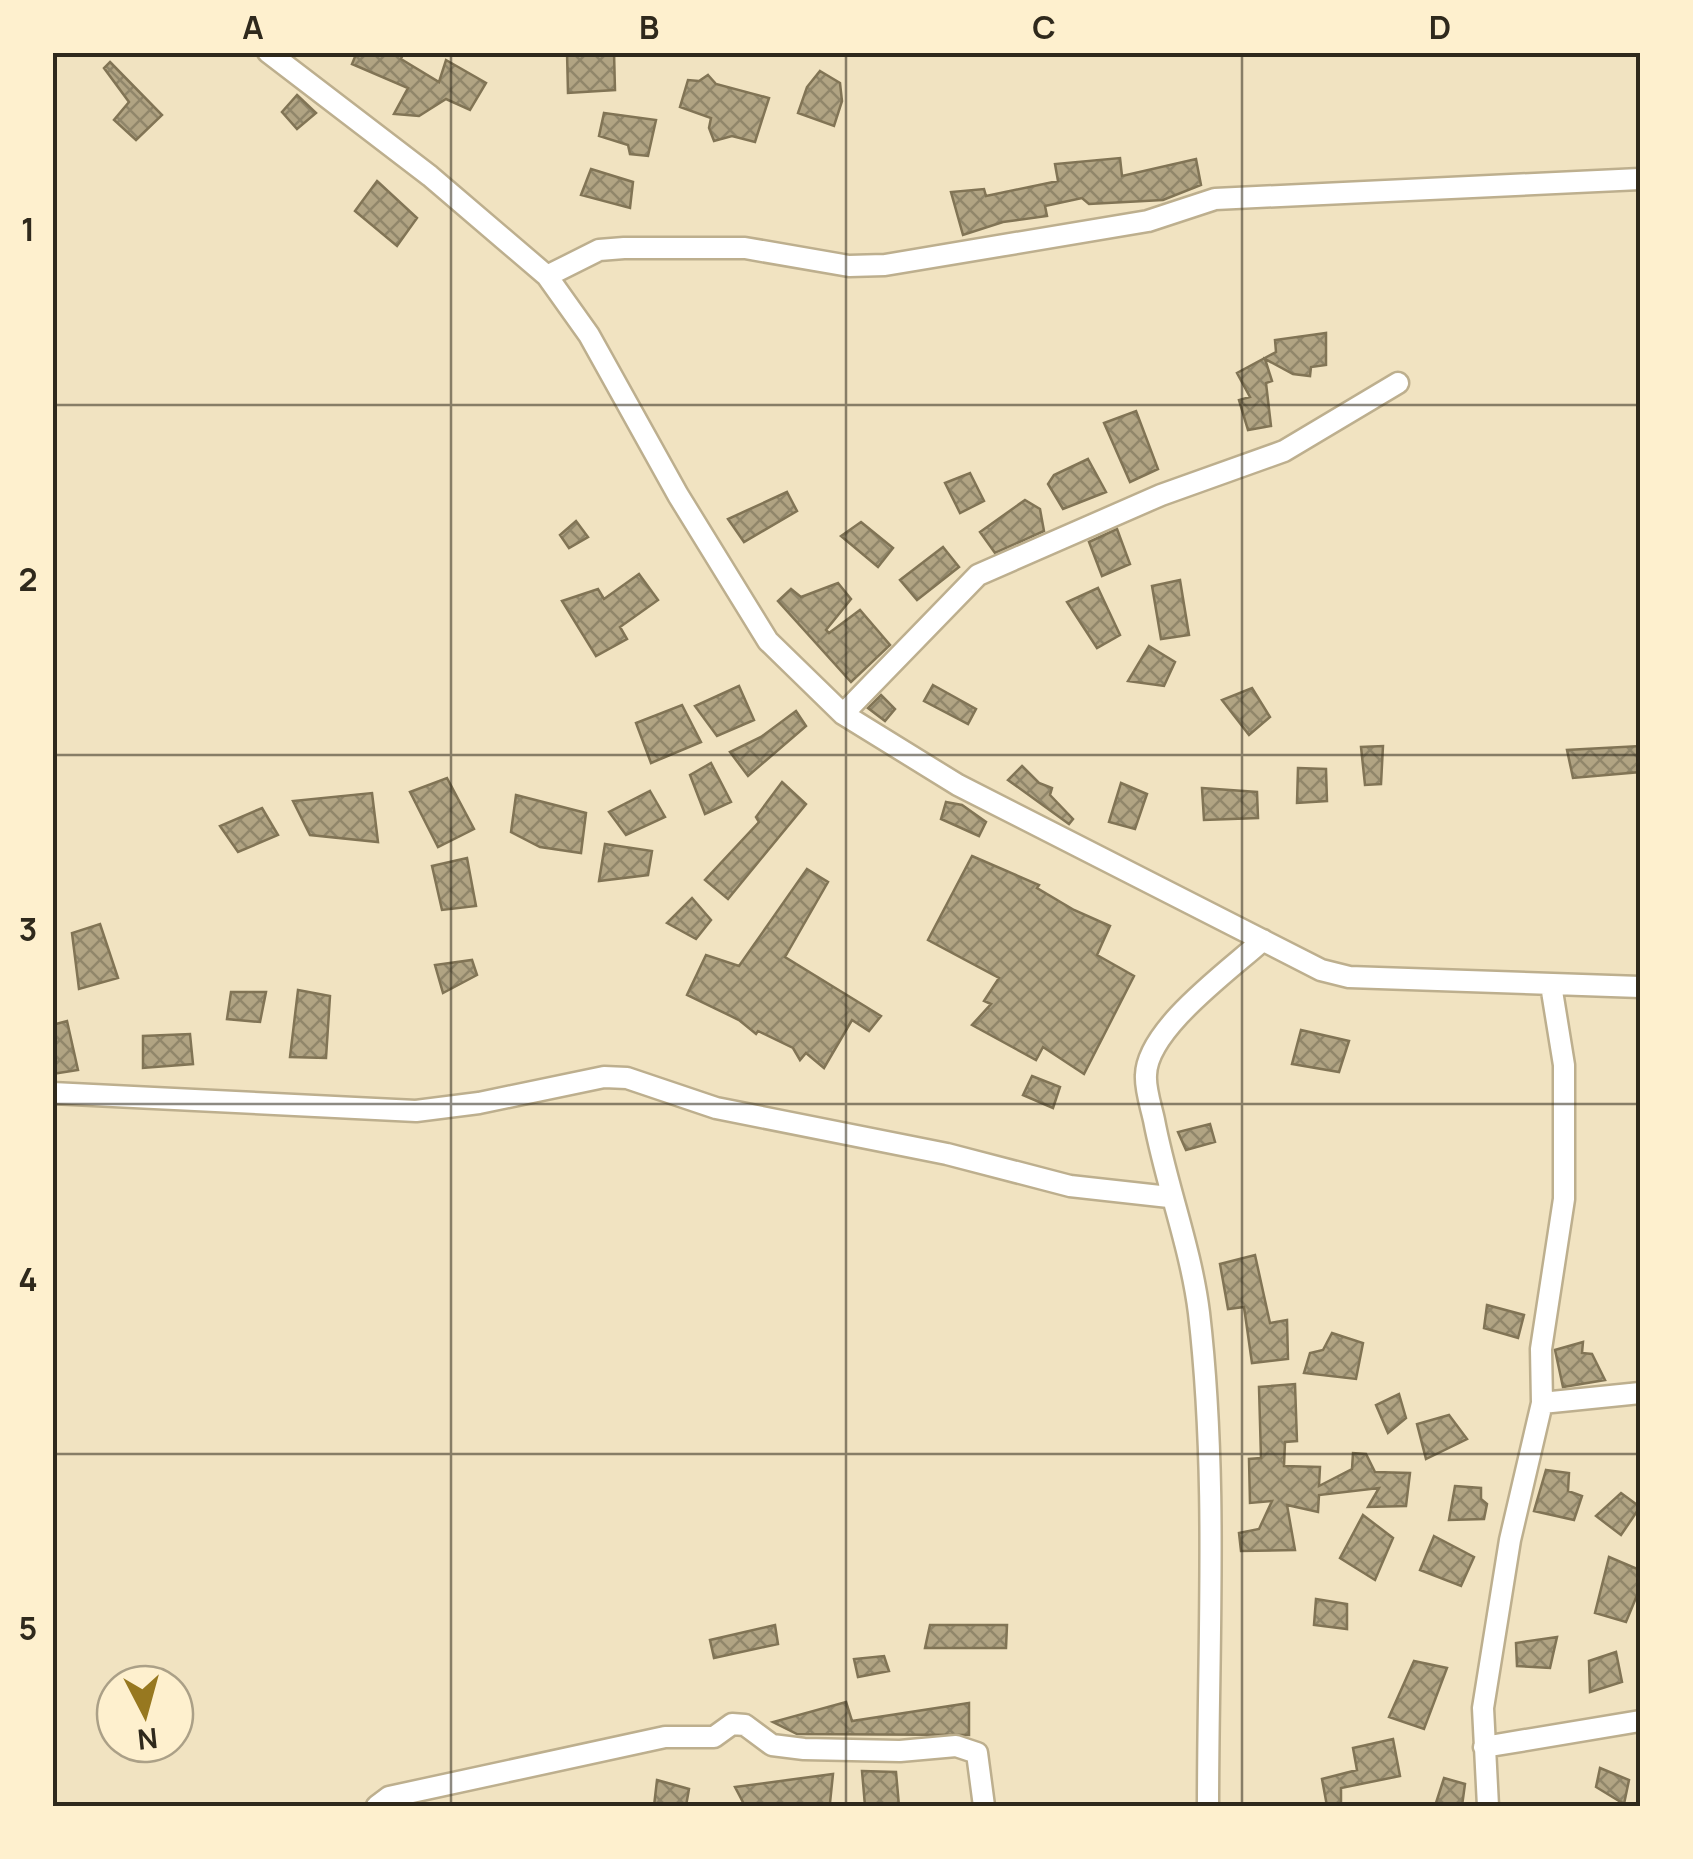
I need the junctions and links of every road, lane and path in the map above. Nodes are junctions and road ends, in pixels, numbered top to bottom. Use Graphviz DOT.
graph roads {
  1 [pos="268,52"];
  2 [pos="1640,179"];
  3 [pos="546,276"];
  4 [pos="1398,383"];
  5 [pos="843,714"];
  6 [pos="1263,940"];
  7 [pos="1551,985"];
  8 [pos="1640,987"];
  9 [pos="52,1093"];
  10 [pos="1170,1196"];
  11 [pos="1640,1393"];
  12 [pos="1542,1403"];
  13 [pos="1640,1721"];
  14 [pos="1484,1748"];
  15 [pos="378,1806"];
  16 [pos="984,1806"];
  17 [pos="1208,1806"];
  18 [pos="1488,1806"];
  1 -- 3 [label="street"];
  2 -- 3 [label="street"];
  3 -- 5 [label="street"];
  4 -- 5 [label="street"];
  5 -- 6 [label="street"];
  6 -- 7 [label="street"];
  6 -- 10 [label="street"];
  7 -- 8 [label="street"];
  7 -- 12 [label="street"];
  9 -- 10 [label="street"];
  10 -- 17 [label="street"];
  11 -- 12 [label="street"];
  12 -- 14 [label="street"];
  13 -- 14 [label="street"];
  14 -- 18 [label="street"];
  15 -- 16 [label="street"];
}
